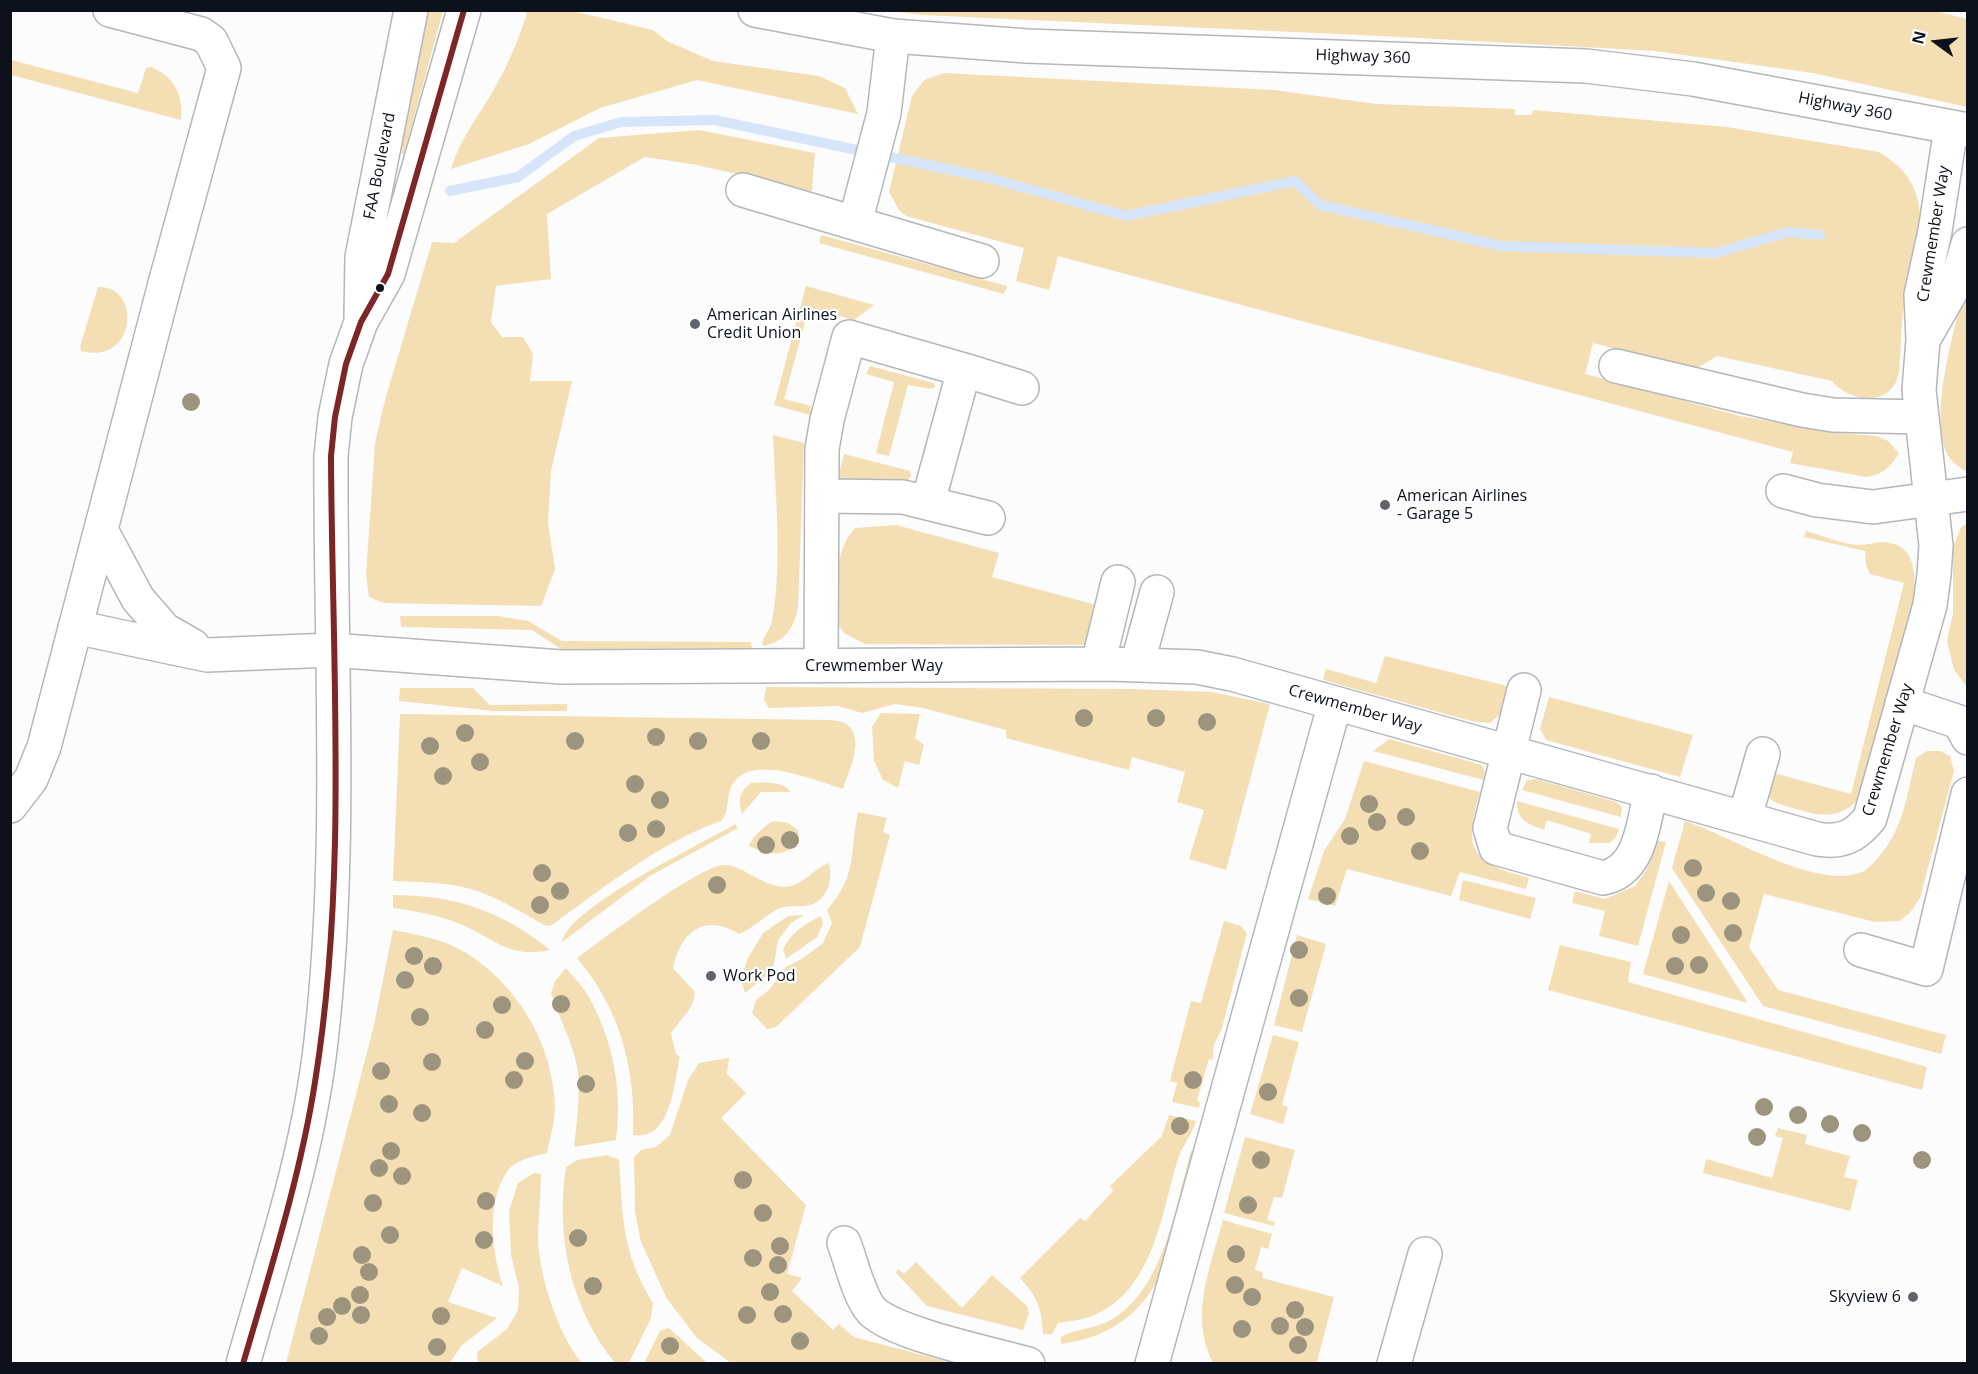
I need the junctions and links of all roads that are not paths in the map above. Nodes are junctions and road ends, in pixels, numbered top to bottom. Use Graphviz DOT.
graph roads {
  1 [pos="110,10"];
  2 [pos="411,10"];
  3 [pos="465,10"];
  4 [pos="755,10"];
  5 [pos="893,36"];
  6 [pos="1959,129"];
  7 [pos="742,190"];
  8 [pos="855,223"];
  9 [pos="1968,244"];
  10 [pos="982,261"];
  11 [pos="361,322"];
  12 [pos="1923,340"];
  13 [pos="1616,366"];
  14 [pos="964,370"];
  15 [pos="1022,388"];
  16 [pos="1921,417"];
  17 [pos="1783,491"];
  18 [pos="1968,494"];
  19 [pos="822,496"];
  20 [pos="1931,498"];
  21 [pos="928,502"];
  22 [pos="988,518"];
  23 [pos="102,530"];
  24 [pos="1118,582"];
  25 [pos="1157,592"];
  26 [pos="75,627"];
  27 [pos="331,650"];
  28 [pos="207,655"];
  29 [pos="1098,664"];
  30 [pos="1137,665"];
  31 [pos="821,666"];
  32 [pos="1532,692"];
  33 [pos="1335,703"];
  34 [pos="1902,703"];
  35 [pos="1968,738"];
  36 [pos="1515,753"];
  37 [pos="1763,754"];
  38 [pos="1651,791"];
  39 [pos="1968,794"];
  40 [pos="10,806"];
  41 [pos="1744,817"];
  42 [pos="1861,950"];
  43 [pos="844,1243"];
  44 [pos="1425,1254"];
  45 [pos="243,1364"];
  46 [pos="1028,1364"];
  47 [pos="1152,1364"];
  48 [pos="1394,1364"];
  1 -- 23 [label="street"];
  2 -- 11 [label="street, FAA Boulevard"];
  3 -- 11 [label="street, FAA Boulevard"];
  4 -- 5 [label="street, Highway 360"];
  5 -- 6 [label="street, Highway 360"];
  5 -- 8 [label="street"];
  6 -- 12 [label="street, Crewmember Way"];
  7 -- 8 [label="street"];
  8 -- 10 [label="street"];
  9 -- 12 [label="street, Crewmember Way"];
  11 -- 27 [label="street, FAA Boulevard"];
  12 -- 16 [label="street, Crewmember Way"];
  13 -- 16 [label="street"];
  14 -- 15 [label="street"];
  14 -- 19 [label="street"];
  14 -- 21 [label="street"];
  16 -- 20 [label="street, Crewmember Way"];
  17 -- 20 [label="street"];
  18 -- 20 [label="street"];
  19 -- 21 [label="street"];
  19 -- 31 [label="street"];
  20 -- 34 [label="street, Crewmember Way"];
  21 -- 22 [label="street"];
  23 -- 26 [label="street"];
  23 -- 28 [label="street"];
  24 -- 29 [label="street"];
  25 -- 30 [label="street"];
  26 -- 28 [label="street, Crewmember Way"];
  26 -- 40 [label="street"];
  27 -- 28 [label="street, Crewmember Way"];
  27 -- 31 [label="street, Crewmember Way"];
  27 -- 45 [label="street, FAA Boulevard"];
  29 -- 30 [label="street, Crewmember Way"];
  29 -- 31 [label="street, Crewmember Way"];
  30 -- 33 [label="street, Crewmember Way"];
  32 -- 36 [label="street"];
  33 -- 36 [label="street, Crewmember Way"];
  33 -- 47 [label="street"];
  34 -- 35 [label="street"];
  34 -- 41 [label="street, Crewmember Way"];
  36 -- 38 [label="street, Crewmember Way"];
  36 -- 38 [label="street"];
  37 -- 41 [label="street"];
  38 -- 41 [label="street, Crewmember Way"];
  39 -- 42 [label="street"];
  43 -- 46 [label="street"];
  44 -- 48 [label="street"];
}
